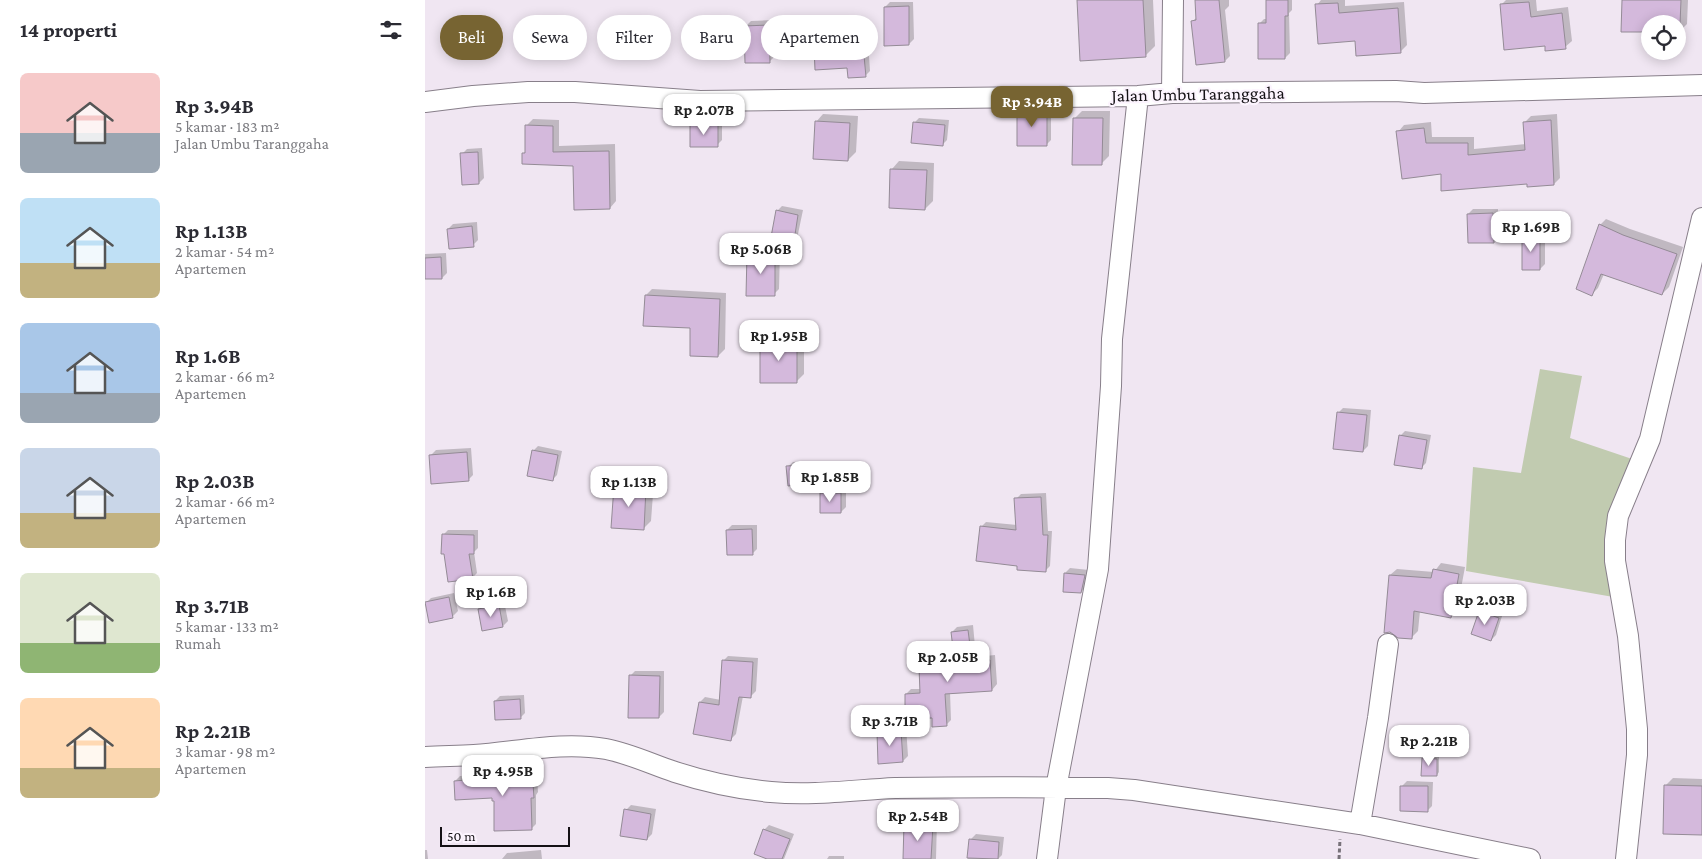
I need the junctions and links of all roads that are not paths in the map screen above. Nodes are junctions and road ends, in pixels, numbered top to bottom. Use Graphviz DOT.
graph roads {
  1 [pos="1173,0"];
  2 [pos="1702,84"];
  3 [pos="1171,93"];
  4 [pos="1138,96"];
  5 [pos="425,102"];
  6 [pos="1702,218"];
  7 [pos="1388,644"];
  8 [pos="425,757"];
  9 [pos="1056,788"];
  10 [pos="1361,824"];
  11 [pos="1047,859"];
  12 [pos="1530,859"];
  13 [pos="1626,859"];
  1 -- 3 [label="street"];
  2 -- 3 [label="street, Jalan Umbu Taranggaha"];
  3 -- 4 [label="street, Jalan Umbu Taranggaha"];
  4 -- 5 [label="street, Jalan Umbu Taranggaha"];
  4 -- 9 [label="street"];
  6 -- 13 [label="street"];
  7 -- 10 [label="street"];
  8 -- 9 [label="street"];
  9 -- 10 [label="street"];
  9 -- 11 [label="street"];
  10 -- 12 [label="street"];
}
